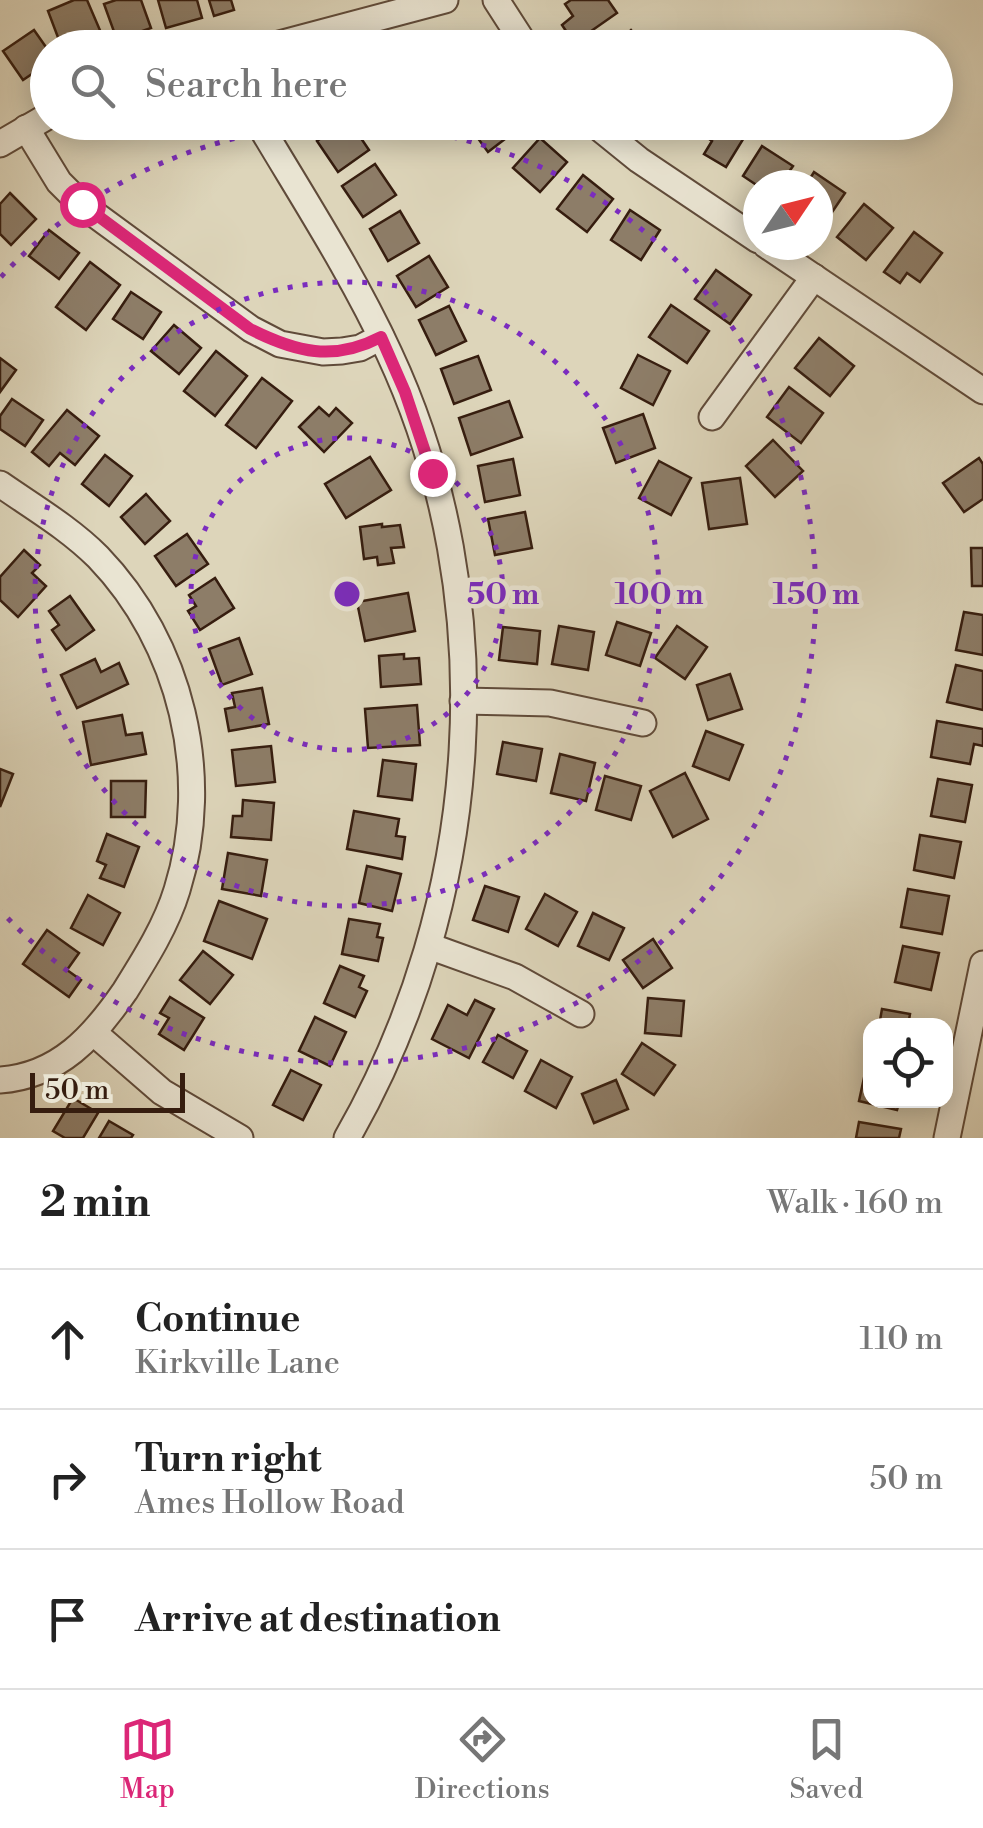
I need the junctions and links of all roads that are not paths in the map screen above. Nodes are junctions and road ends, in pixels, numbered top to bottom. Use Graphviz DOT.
graph roads {
  1 [pos="445,0"];
  2 [pos="496,0"];
  3 [pos="332,30"];
  4 [pos="515,30"];
  5 [pos="30,126"];
  6 [pos="44,140"];
  7 [pos="268,140"];
  8 [pos="614,140"];
  9 [pos="0,144"];
  10 [pos="743,230"];
  11 [pos="788,260"];
  12 [pos="814,277"];
  13 [pos="381,337"];
  14 [pos="983,391"];
  15 [pos="712,418"];
  16 [pos="0,484"];
  17 [pos="463,700"];
  18 [pos="643,724"];
  19 [pos="429,946"];
  20 [pos="983,964"];
  21 [pos="581,1014"];
  22 [pos="94,1033"];
  23 [pos="0,1080"];
  24 [pos="240,1138"];
  25 [pos="347,1138"];
  26 [pos="947,1138"];
  1 -- 3 [label="street"];
  2 -- 4 [label="street"];
  5 -- 9 [label="street"];
  6 -- 13 [label="street"];
  7 -- 13 [label="street"];
  8 -- 10 [label="street"];
  11 -- 12 [label="street"];
  12 -- 14 [label="street"];
  12 -- 15 [label="street"];
  13 -- 17 [label="street"];
  16 -- 22 [label="street"];
  17 -- 18 [label="street"];
  17 -- 19 [label="street"];
  19 -- 21 [label="street"];
  19 -- 25 [label="street"];
  20 -- 26 [label="street"];
  22 -- 23 [label="street"];
  22 -- 24 [label="street"];
}
